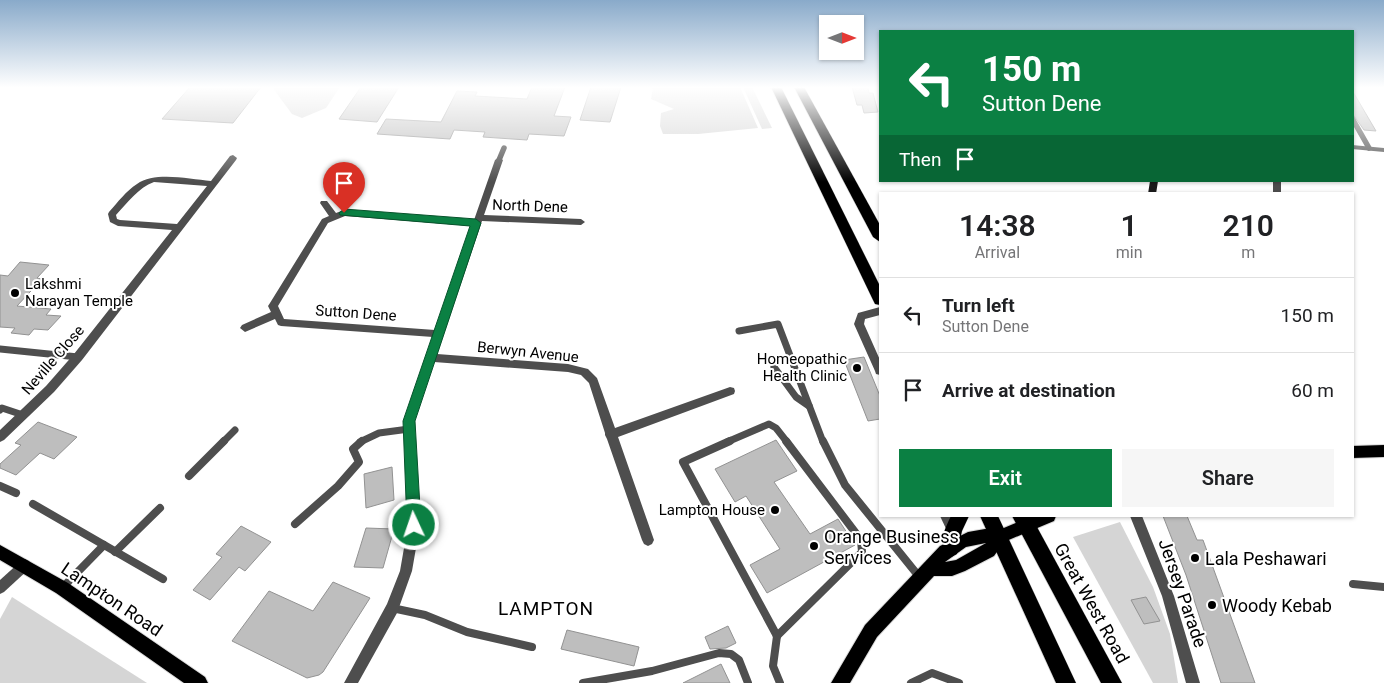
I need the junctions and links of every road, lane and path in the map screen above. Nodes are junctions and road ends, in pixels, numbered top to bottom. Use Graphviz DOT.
graph roads {
  1 [pos="792,119"];
  2 [pos="817,119"];
  3 [pos="1354,122"];
  4 [pos="1354,147"];
  5 [pos="504,148"];
  6 [pos="1369,148"];
  7 [pos="1384,150"];
  8 [pos="233,158"];
  9 [pos="499,160"];
  10 [pos="212,184"];
  11 [pos="324,203"];
  12 [pos="335,217"];
  13 [pos="477,220"];
  14 [pos="581,222"];
  15 [pos="178,228"];
  16 [pos="879,235"];
  17 [pos="879,298"];
  18 [pos="879,311"];
  19 [pos="277,314"];
  20 [pos="245,328"];
  21 [pos="739,331"];
  22 [pos="438,334"];
  23 [pos="0,349"];
  24 [pos="78,357"];
  25 [pos="430,358"];
  26 [pos="774,367"];
  27 [pos="879,369"];
  28 [pos="730,391"];
  29 [pos="810,407"];
  30 [pos="0,410"];
  31 [pos="23,415"];
  32 [pos="409,429"];
  33 [pos="235,430"];
  34 [pos="610,435"];
  35 [pos="0,437"];
  36 [pos="1384,451"];
  37 [pos="1354,452"];
  38 [pos="189,476"];
  39 [pos="0,486"];
  40 [pos="16,493"];
  41 [pos="34,504"];
  42 [pos="160,508"];
  43 [pos="989,517"];
  44 [pos="1042,517"];
  45 [pos="1136,517"];
  46 [pos="1023,520"];
  47 [pos="295,524"];
  48 [pos="952,528"];
  49 [pos="999,537"];
  50 [pos="648,540"];
  51 [pos="104,545"];
  52 [pos="0,552"];
  53 [pos="116,552"];
  54 [pos="25,565"];
  55 [pos="926,574"];
  56 [pos="163,579"];
  57 [pos="1353,584"];
  58 [pos="1384,587"];
  59 [pos="0,588"];
  60 [pos="62,588"];
  61 [pos="392,608"];
  62 [pos="776,636"];
  63 [pos="532,648"];
  64 [pos="199,683"];
  65 [pos="351,683"];
  66 [pos="583,683"];
  67 [pos="748,683"];
  68 [pos="780,683"];
  69 [pos="840,683"];
  70 [pos="911,683"];
  71 [pos="959,683"];
  72 [pos="1066,683"];
  73 [pos="1112,683"];
  74 [pos="1193,683"];
  1 -- 17 [label="highway"];
  2 -- 16 [label="highway"];
  3 -- 6 [label="lane"];
  4 -- 6 [label="street"];
  5 -- 9 [label="lane"];
  6 -- 7 [label="street"];
  8 -- 10 [label="street, Neville Close"];
  9 -- 13 [label="street"];
  10 -- 15 [label="street, Neville Close"];
  10 -- 15 [label="street"];
  11 -- 12 [label="street"];
  12 -- 13 [label="street"];
  12 -- 19 [label="street"];
  13 -- 14 [label="street, North Dene"];
  13 -- 22 [label="street"];
  15 -- 24 [label="street, Neville Close"];
  18 -- 27 [label="street"];
  19 -- 20 [label="street"];
  19 -- 22 [label="street, Sutton Dene"];
  21 -- 29 [label="lane"];
  22 -- 25 [label="street"];
  23 -- 24 [label="lane"];
  24 -- 31 [label="street, Neville Close"];
  25 -- 32 [label="street"];
  25 -- 34 [label="street, Berwyn Avenue"];
  26 -- 29 [label="lane"];
  28 -- 34 [label="street"];
  29 -- 55 [label="lane"];
  30 -- 31 [label="lane"];
  31 -- 35 [label="street, Neville Close"];
  32 -- 47 [label="lane"];
  32 -- 61 [label="street"];
  33 -- 38 [label="lane"];
  34 -- 50 [label="street, Berwyn Avenue"];
  36 -- 37 [label="main road"];
  39 -- 40 [label="lane"];
  41 -- 51 [label="lane"];
  42 -- 53 [label="lane"];
  43 -- 49 [label="highway"];
  44 -- 46 [label="main road"];
  45 -- 74 [label="street, Jersey Parade"];
  46 -- 49 [label="main road"];
  46 -- 73 [label="highway, Great West Road"];
  48 -- 49 [label="main road"];
  48 -- 55 [label="main road"];
  49 -- 55 [label="main road"];
  49 -- 72 [label="highway"];
  51 -- 53 [label="lane"];
  51 -- 60 [label="lane"];
  52 -- 54 [label="main road, Lampton Road"];
  53 -- 56 [label="lane"];
  54 -- 59 [label="street"];
  54 -- 60 [label="main road, Lampton Road"];
  55 -- 69 [label="main road"];
  57 -- 58 [label="lane"];
  60 -- 64 [label="main road, Lampton Road"];
  61 -- 63 [label="lane"];
  61 -- 65 [label="street"];
  62 -- 62 [label="lane"];
  62 -- 68 [label="lane"];
  66 -- 67 [label="lane"];
  70 -- 71 [label="lane"];
}
